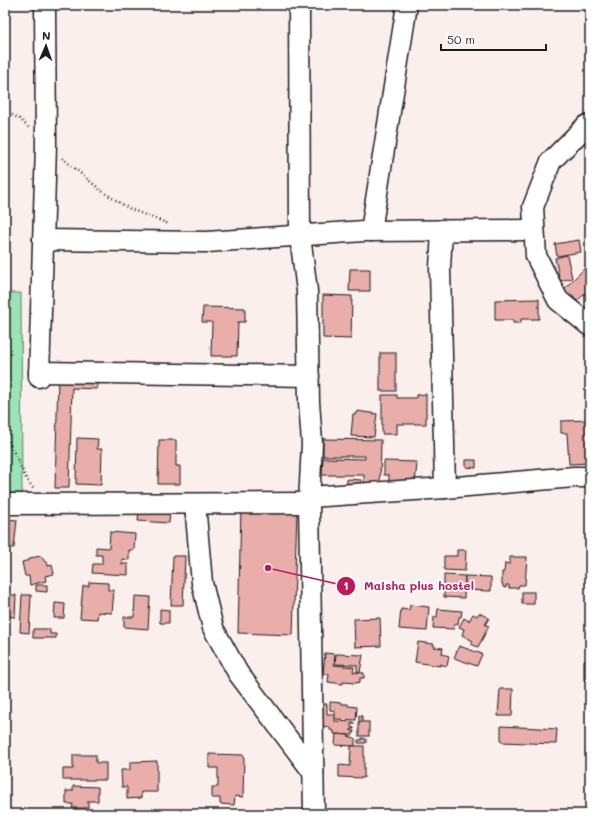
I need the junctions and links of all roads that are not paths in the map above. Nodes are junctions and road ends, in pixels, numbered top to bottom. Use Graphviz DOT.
graph roads {
  1 [pos="45,5"];
  2 [pos="300,5"];
  3 [pos="407,5"];
  4 [pos="590,124"];
  5 [pos="442,230"];
  6 [pos="534,230"];
  7 [pos="371,231"];
  8 [pos="300,236"];
  9 [pos="43,240"];
  10 [pos="590,326"];
  11 [pos="309,376"];
  12 [pos="590,477"];
  13 [pos="445,488"];
  14 [pos="309,500"];
  15 [pos="5,504"];
  16 [pos="195,504"];
  17 [pos="313,772"];
  18 [pos="314,814"];
  1 -- 9 [label="street"];
  2 -- 8 [label="street"];
  3 -- 7 [label="street"];
  4 -- 6 [label="street"];
  5 -- 6 [label="street"];
  5 -- 7 [label="street"];
  5 -- 13 [label="street"];
  6 -- 10 [label="street"];
  7 -- 8 [label="street"];
  8 -- 9 [label="street"];
  8 -- 11 [label="street"];
  9 -- 11 [label="street"];
  11 -- 14 [label="street"];
  12 -- 13 [label="street"];
  13 -- 14 [label="street"];
  14 -- 16 [label="street"];
  14 -- 17 [label="street"];
  15 -- 16 [label="street"];
  16 -- 17 [label="street"];
  17 -- 18 [label="street"];
}
